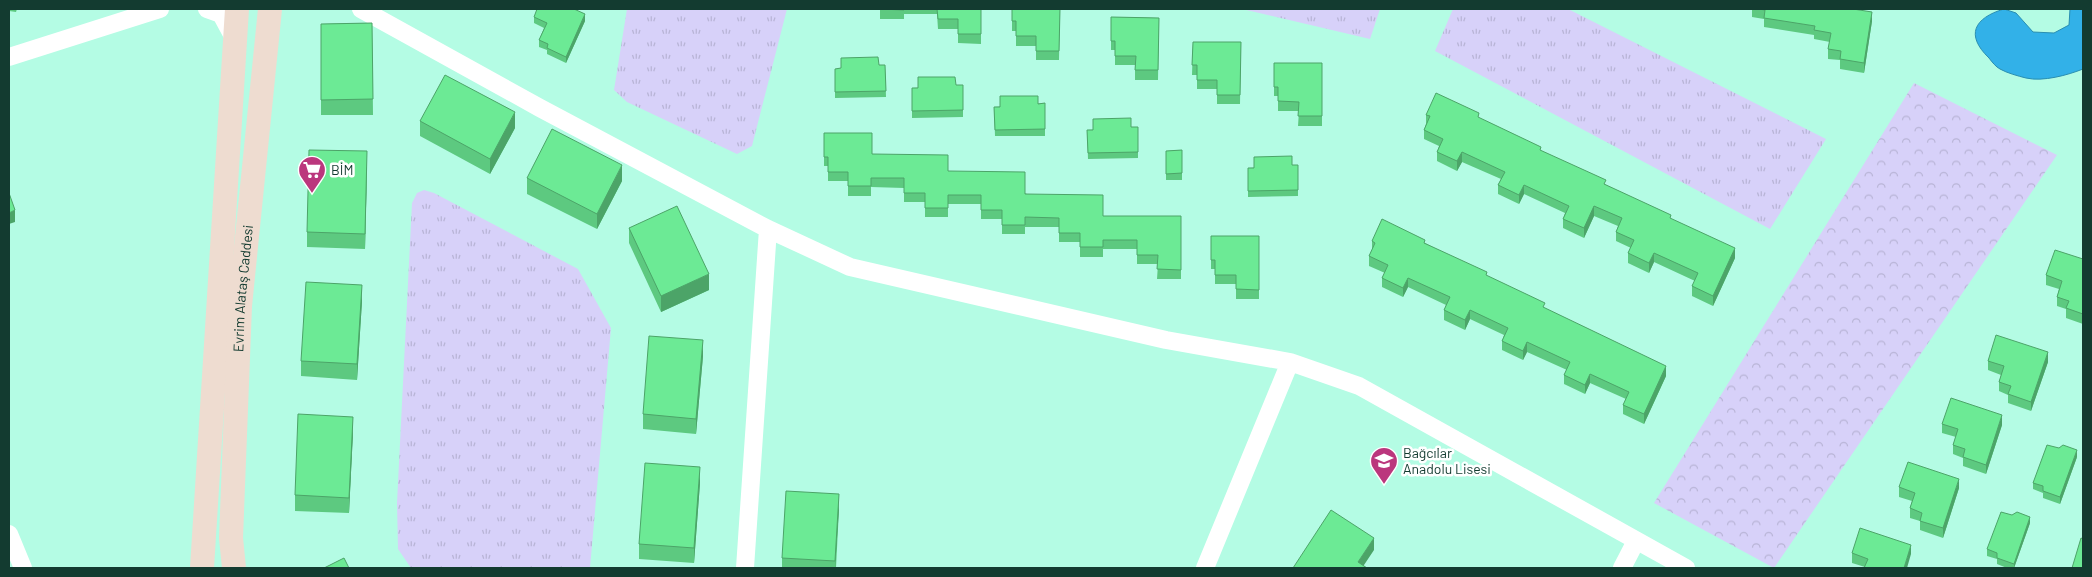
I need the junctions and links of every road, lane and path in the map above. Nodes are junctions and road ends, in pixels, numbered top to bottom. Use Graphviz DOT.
graph roads {
  1 [pos="160,9"];
  2 [pos="207,9"];
  3 [pos="237,9"];
  4 [pos="270,9"];
  5 [pos="361,9"];
  6 [pos="235,40"];
  7 [pos="9,57"];
  8 [pos="768,229"];
  9 [pos="1290,362"];
  10 [pos="9,534"];
  11 [pos="1636,541"];
  12 [pos="23,568"];
  13 [pos="202,568"];
  14 [pos="234,568"];
  15 [pos="745,568"];
  16 [pos="1205,568"];
  17 [pos="1622,568"];
  18 [pos="1686,568"];
  1 -- 7 [label="street"];
  2 -- 6 [label="street"];
  3 -- 6 [label="main road, Evrim Alataş Caddesi"];
  4 -- 14 [label="main road, Evrim Alataş Caddesi"];
  5 -- 8 [label="street"];
  6 -- 13 [label="main road, Evrim Alataş Caddesi"];
  8 -- 9 [label="street"];
  8 -- 15 [label="street"];
  9 -- 11 [label="street"];
  9 -- 16 [label="street"];
  10 -- 12 [label="street"];
  11 -- 17 [label="street"];
  11 -- 18 [label="street"];
}
